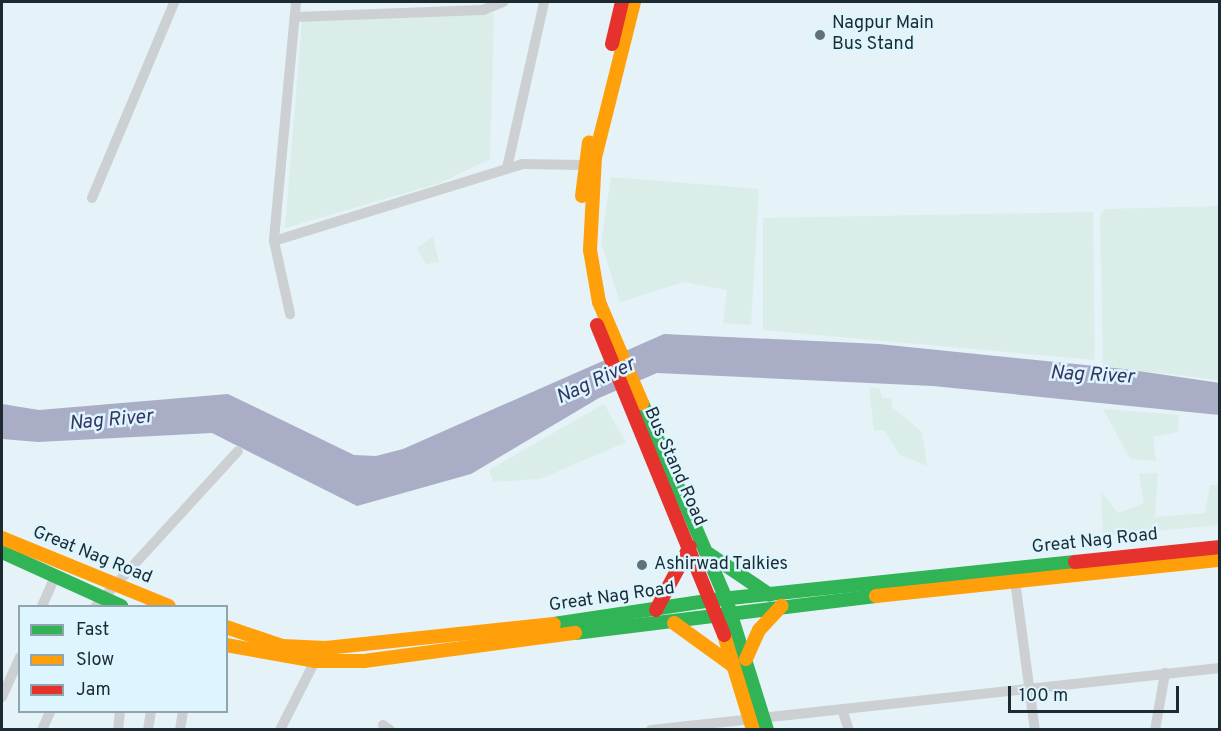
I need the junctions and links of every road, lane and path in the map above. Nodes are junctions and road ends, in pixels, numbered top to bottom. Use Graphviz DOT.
graph roads {
  1 [pos="296,2"];
  2 [pos="503,2"];
  3 [pos="544,2"];
  4 [pos="622,2"];
  5 [pos="634,2"];
  6 [pos="174,3"];
  7 [pos="412,6"];
  8 [pos="295,17"];
  9 [pos="582,165"];
  10 [pos="507,168"];
  11 [pos="92,198"];
  12 [pos="274,241"];
  13 [pos="290,314"];
  14 [pos="610,348"];
  15 [pos="626,387"];
  16 [pos="238,451"];
  17 [pos="2,538"];
  18 [pos="690,546"];
  19 [pos="1220,546"];
  20 [pos="2,552"];
  21 [pos="708,554"];
  22 [pos="1220,560"];
  23 [pos="56,577"];
  24 [pos="1015,581"];
  25 [pos="112,583"];
  26 [pos="770,595"];
  27 [pos="98,602"];
  28 [pos="42,605"];
  29 [pos="115,605"];
  30 [pos="167,605"];
  31 [pos="722,606"];
  32 [pos="782,606"];
  33 [pos="656,610"];
  34 [pos="674,623"];
  35 [pos="228,628"];
  36 [pos="228,645"];
  37 [pos="746,659"];
  38 [pos="18,660"];
  39 [pos="315,662"];
  40 [pos="732,665"];
  41 [pos="1220,668"];
  42 [pos="1165,673"];
  43 [pos="4,683"];
  44 [pos="1030,690"];
  45 [pos="2,697"];
  46 [pos="843,712"];
  47 [pos="49,713"];
  48 [pos="120,713"];
  49 [pos="151,713"];
  50 [pos="183,713"];
  51 [pos="758,724"];
  52 [pos="42,729"];
  53 [pos="118,729"];
  54 [pos="148,729"];
  55 [pos="180,729"];
  56 [pos="280,729"];
  57 [pos="651,729"];
  58 [pos="849,729"];
  59 [pos="1035,729"];
  60 [pos="1155,729"];
  1 -- 8 [label="street"];
  2 -- 7 [label="street"];
  3 -- 10 [label="street"];
  4 -- 9 [label="main road"];
  5 -- 14 [label="main road"];
  6 -- 11 [label="street"];
  7 -- 8 [label="street"];
  8 -- 12 [label="street"];
  9 -- 10 [label="street"];
  9 -- 14 [label="main road"];
  10 -- 12 [label="street"];
  12 -- 13 [label="street"];
  14 -- 15 [label="main road"];
  15 -- 18 [label="main road, Bus Stand Road"];
  15 -- 21 [label="main road"];
  16 -- 25 [label="street"];
  17 -- 25 [label="main road, Great Nag Road"];
  18 -- 31 [label="main road, Bus Stand Road"];
  18 -- 33 [label="main road"];
  19 -- 26 [label="main road, Great Nag Road"];
  20 -- 23 [label="main road, Great Nag Road"];
  21 -- 26 [label="main road"];
  21 -- 31 [label="main road"];
  22 -- 24 [label="main road, Great Nag Road"];
  23 -- 27 [label="main road, Great Nag Road"];
  23 -- 28 [label="street"];
  24 -- 32 [label="main road, Great Nag Road"];
  24 -- 44 [label="street"];
  25 -- 27 [label="street"];
  25 -- 30 [label="main road, Great Nag Road"];
  26 -- 31 [label="main road, Great Nag Road"];
  27 -- 29 [label="main road, Great Nag Road"];
  31 -- 32 [label="main road, Great Nag Road"];
  31 -- 33 [label="main road, Great Nag Road"];
  31 -- 34 [label="main road, Great Nag Road"];
  31 -- 37 [label="main road"];
  31 -- 40 [label="main road, Bus Stand Road"];
  32 -- 37 [label="main road"];
  33 -- 35 [label="main road, Great Nag Road"];
  34 -- 39 [label="main road, Great Nag Road"];
  34 -- 40 [label="main road"];
  36 -- 39 [label="main road, Great Nag Road"];
  37 -- 51 [label="main road"];
  38 -- 43 [label="street"];
  39 -- 56 [label="street"];
  40 -- 51 [label="main road, Bus Stand Road"];
  41 -- 42 [label="street"];
  42 -- 44 [label="street"];
  42 -- 60 [label="street"];
  43 -- 45 [label="street"];
  44 -- 46 [label="street"];
  44 -- 59 [label="street"];
  46 -- 51 [label="street"];
  46 -- 58 [label="street"];
  47 -- 52 [label="street"];
  48 -- 53 [label="street"];
  49 -- 54 [label="street"];
  50 -- 55 [label="street"];
  51 -- 57 [label="street"];
}
